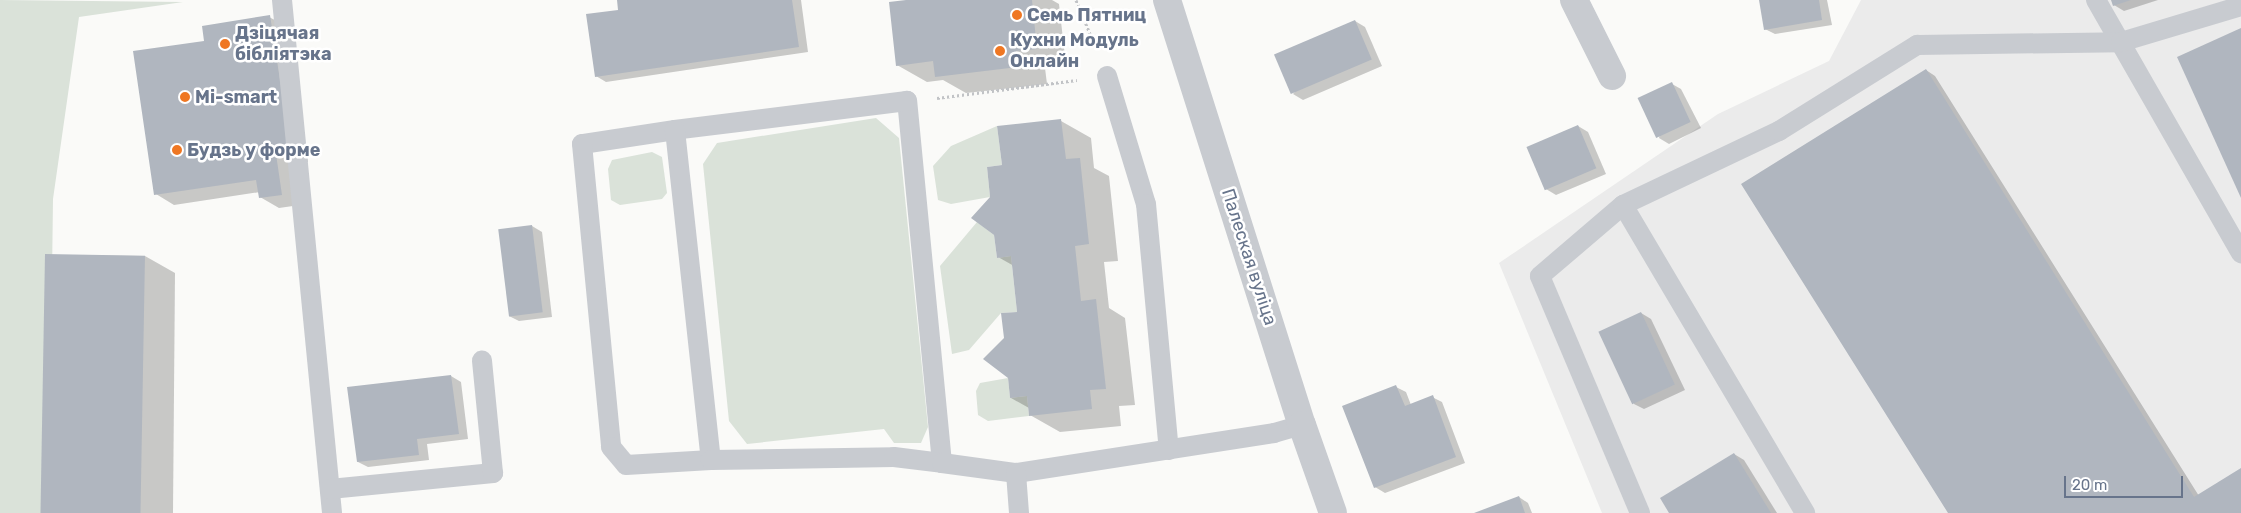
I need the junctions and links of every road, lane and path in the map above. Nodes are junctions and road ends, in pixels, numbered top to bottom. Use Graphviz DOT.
graph roads {
  1 [pos="282,0"];
  2 [pos="1076,0"];
  3 [pos="1167,0"];
  4 [pos="1574,0"];
  5 [pos="2096,0"];
  6 [pos="2241,6"];
  7 [pos="2121,42"];
  8 [pos="1107,76"];
  9 [pos="1612,76"];
  10 [pos="907,101"];
  11 [pos="675,130"];
  12 [pos="1622,205"];
  13 [pos="2241,254"];
  14 [pos="482,361"];
  15 [pos="1302,426"];
  16 [pos="1169,450"];
  17 [pos="711,460"];
  18 [pos="942,463"];
  19 [pos="1016,473"];
  20 [pos="330,489"];
  21 [pos="332,513"];
  22 [pos="1019,513"];
  23 [pos="1333,513"];
  24 [pos="1640,513"];
  25 [pos="1805,513"];
  1 -- 20 [label="lane"];
  2 -- 8 [label="path"];
  3 -- 15 [label="street, Палеская вуліца"];
  4 -- 9 [label="street"];
  5 -- 7 [label="lane"];
  6 -- 7 [label="lane"];
  7 -- 12 [label="lane"];
  7 -- 13 [label="lane"];
  8 -- 10 [label="path"];
  8 -- 16 [label="lane"];
  10 -- 11 [label="lane"];
  10 -- 18 [label="lane"];
  11 -- 17 [label="lane"];
  11 -- 17 [label="lane"];
  12 -- 24 [label="lane"];
  12 -- 25 [label="lane"];
  14 -- 20 [label="lane"];
  15 -- 16 [label="lane"];
  15 -- 23 [label="street, Палеская вуліца"];
  16 -- 19 [label="lane"];
  17 -- 18 [label="lane"];
  18 -- 19 [label="lane"];
  19 -- 22 [label="lane"];
  20 -- 21 [label="lane"];
}
